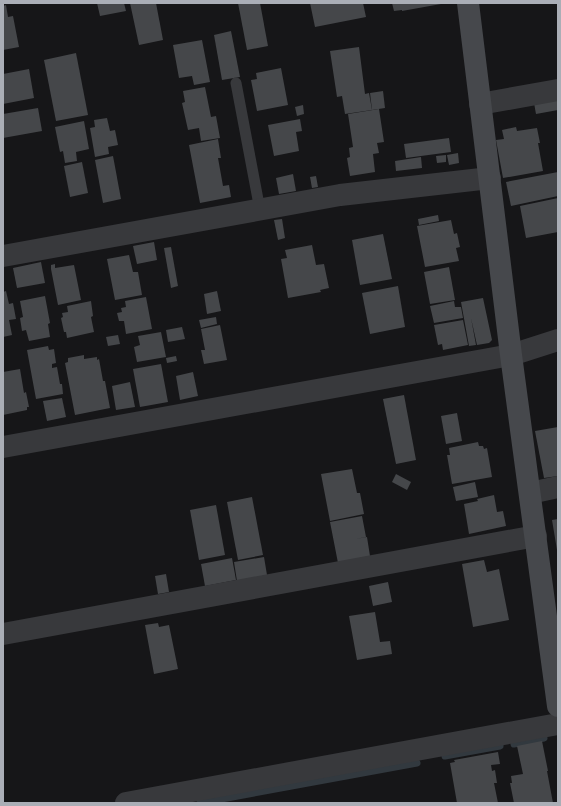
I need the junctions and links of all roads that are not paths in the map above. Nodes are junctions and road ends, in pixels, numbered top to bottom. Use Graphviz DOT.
graph roads {
  1 [pos="468,3"];
  2 [pos="236,83"];
  3 [pos="558,90"];
  4 [pos="480,104"];
  5 [pos="490,178"];
  6 [pos="260,210"];
  7 [pos="3,256"];
  8 [pos="558,340"];
  9 [pos="511,355"];
  10 [pos="3,447"];
  11 [pos="558,487"];
  12 [pos="530,493"];
  13 [pos="536,536"];
  14 [pos="3,634"];
  15 [pos="554,649"];
  16 [pos="558,706"];
  17 [pos="558,724"];
  18 [pos="126,803"];
  1 -- 4 [label="street"];
  2 -- 6 [label="lane"];
  3 -- 4 [label="street"];
  4 -- 5 [label="street"];
  5 -- 6 [label="street"];
  5 -- 9 [label="street"];
  6 -- 7 [label="street"];
  8 -- 9 [label="street"];
  9 -- 10 [label="street"];
  9 -- 12 [label="street"];
  11 -- 12 [label="street"];
  12 -- 13 [label="street"];
  13 -- 14 [label="street"];
  13 -- 15 [label="street"];
  15 -- 16 [label="street"];
  17 -- 18 [label="street"];
}
